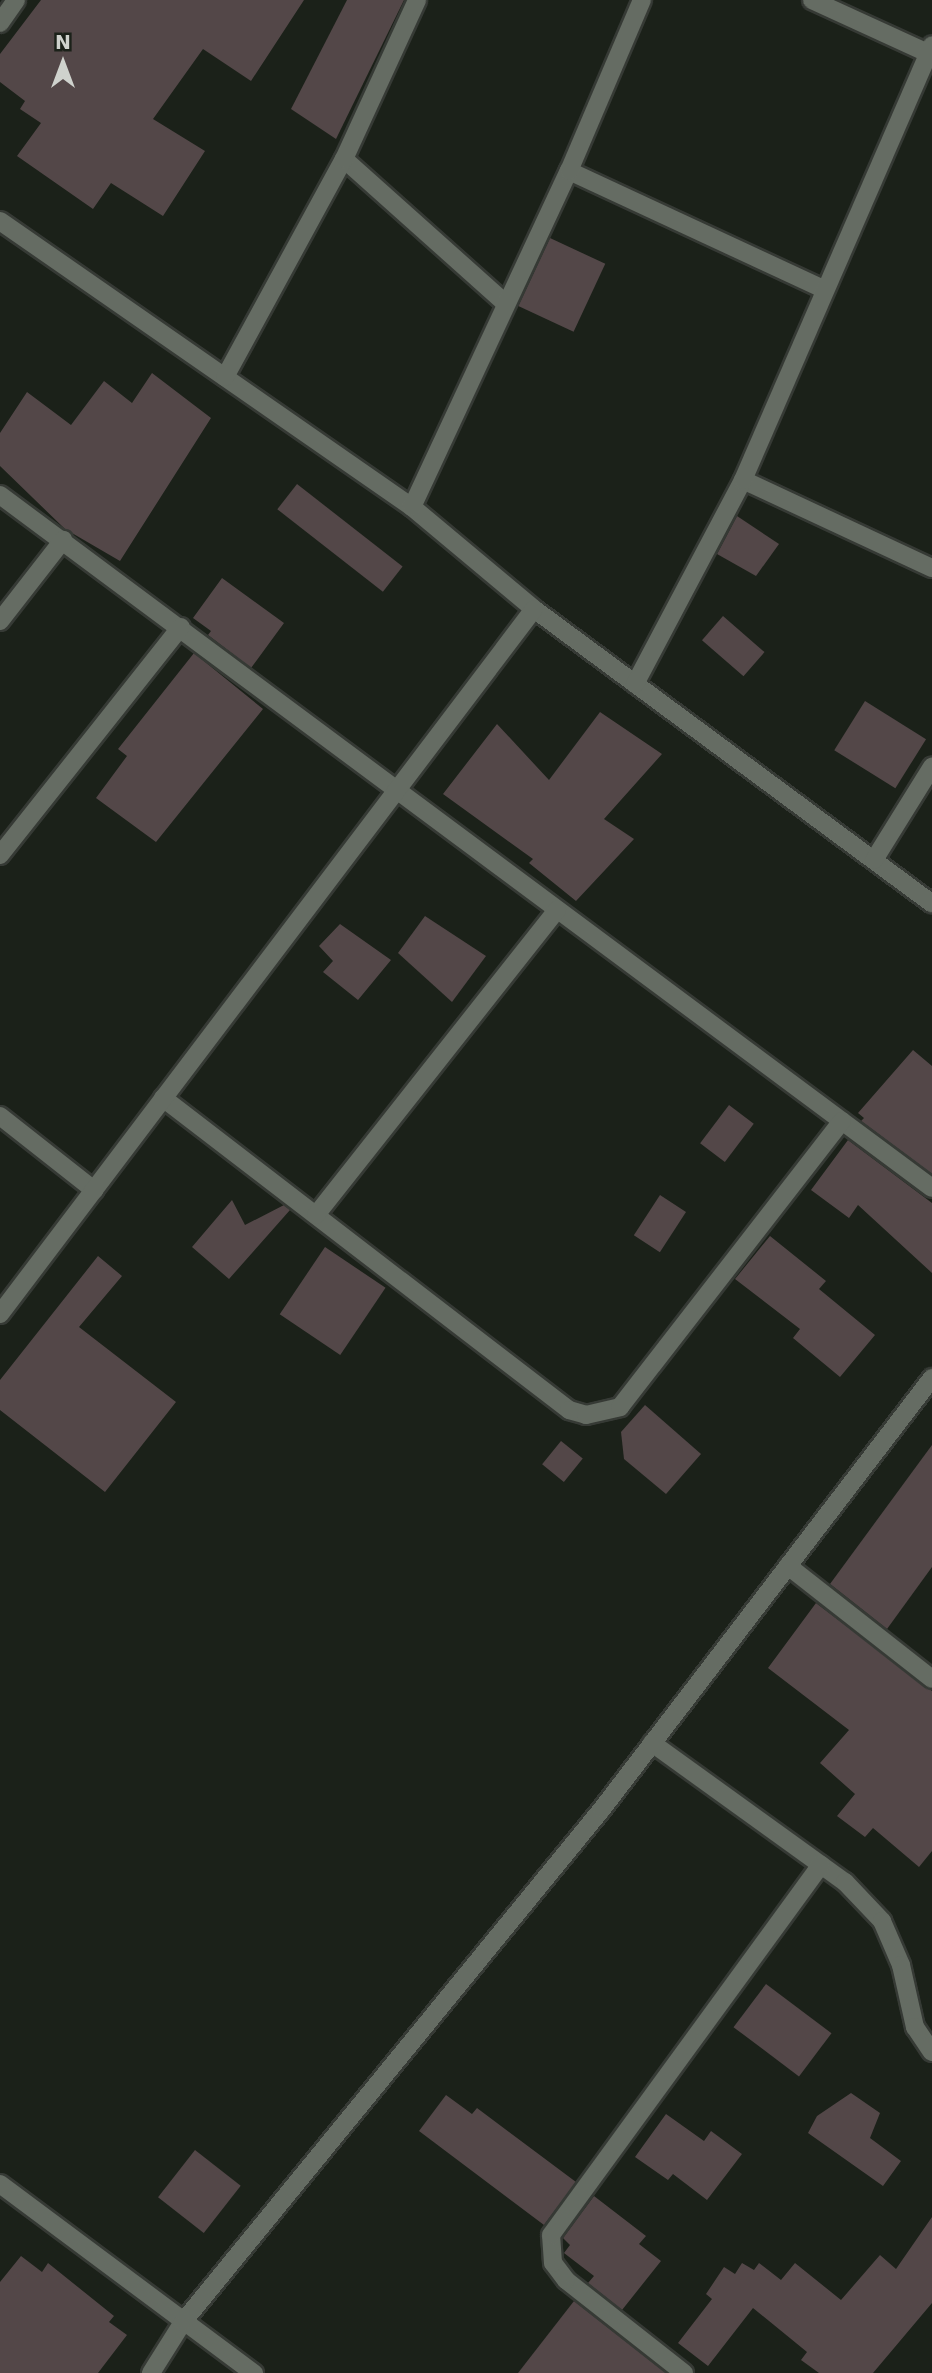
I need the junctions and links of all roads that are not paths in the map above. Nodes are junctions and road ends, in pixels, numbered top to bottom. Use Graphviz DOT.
graph roads {
  1 [pos="16,0"];
  2 [pos="417,0"];
  3 [pos="642,0"];
  4 [pos="811,0"];
  5 [pos="0,23"];
  6 [pos="930,51"];
  7 [pos="344,159"];
  8 [pos="569,171"];
  9 [pos="0,221"];
  10 [pos="823,289"];
  11 [pos="505,303"];
  12 [pos="225,377"];
  13 [pos="743,480"];
  14 [pos="0,495"];
  15 [pos="412,508"];
  16 [pos="63,540"];
  17 [pos="932,568"];
  18 [pos="534,609"];
  19 [pos="0,621"];
  20 [pos="181,627"];
  21 [pos="635,684"];
  22 [pos="932,767"];
  23 [pos="396,791"];
  24 [pos="0,855"];
  25 [pos="874,860"];
  26 [pos="932,904"];
  27 [pos="557,910"];
  28 [pos="163,1098"];
  29 [pos="0,1116"];
  30 [pos="842,1121"];
  31 [pos="932,1188"];
  32 [pos="94,1190"];
  33 [pos="316,1215"];
  34 [pos="0,1314"];
  35 [pos="932,1378"];
  36 [pos="788,1566"];
  37 [pos="932,1679"];
  38 [pos="652,1743"];
  39 [pos="821,1865"];
  40 [pos="932,2052"];
  41 [pos="0,2184"];
  42 [pos="183,2322"];
  43 [pos="151,2373"];
  44 [pos="254,2373"];
  45 [pos="684,2373"];
  1 -- 5 [label="street"];
  2 -- 7 [label="street"];
  3 -- 8 [label="street"];
  4 -- 6 [label="street"];
  6 -- 10 [label="street"];
  7 -- 11 [label="street"];
  7 -- 12 [label="street"];
  8 -- 10 [label="street"];
  8 -- 11 [label="street"];
  9 -- 12 [label="street"];
  10 -- 13 [label="street"];
  11 -- 15 [label="street"];
  12 -- 15 [label="street"];
  13 -- 17 [label="street"];
  13 -- 21 [label="street"];
  14 -- 16 [label="street"];
  15 -- 18 [label="street"];
  16 -- 19 [label="street"];
  16 -- 20 [label="street"];
  18 -- 21 [label="street"];
  18 -- 23 [label="street"];
  20 -- 23 [label="street"];
  20 -- 24 [label="street"];
  21 -- 25 [label="street"];
  22 -- 25 [label="street"];
  23 -- 27 [label="street"];
  23 -- 28 [label="street"];
  25 -- 26 [label="street"];
  27 -- 30 [label="street"];
  27 -- 33 [label="street"];
  28 -- 32 [label="street"];
  28 -- 33 [label="street"];
  29 -- 32 [label="street"];
  30 -- 31 [label="street"];
  30 -- 33 [label="street"];
  32 -- 34 [label="street"];
  35 -- 36 [label="street"];
  36 -- 37 [label="street"];
  36 -- 38 [label="street"];
  38 -- 39 [label="street"];
  38 -- 42 [label="street"];
  39 -- 40 [label="street"];
  39 -- 45 [label="street"];
  41 -- 42 [label="street"];
  42 -- 43 [label="street"];
  42 -- 44 [label="street"];
}
